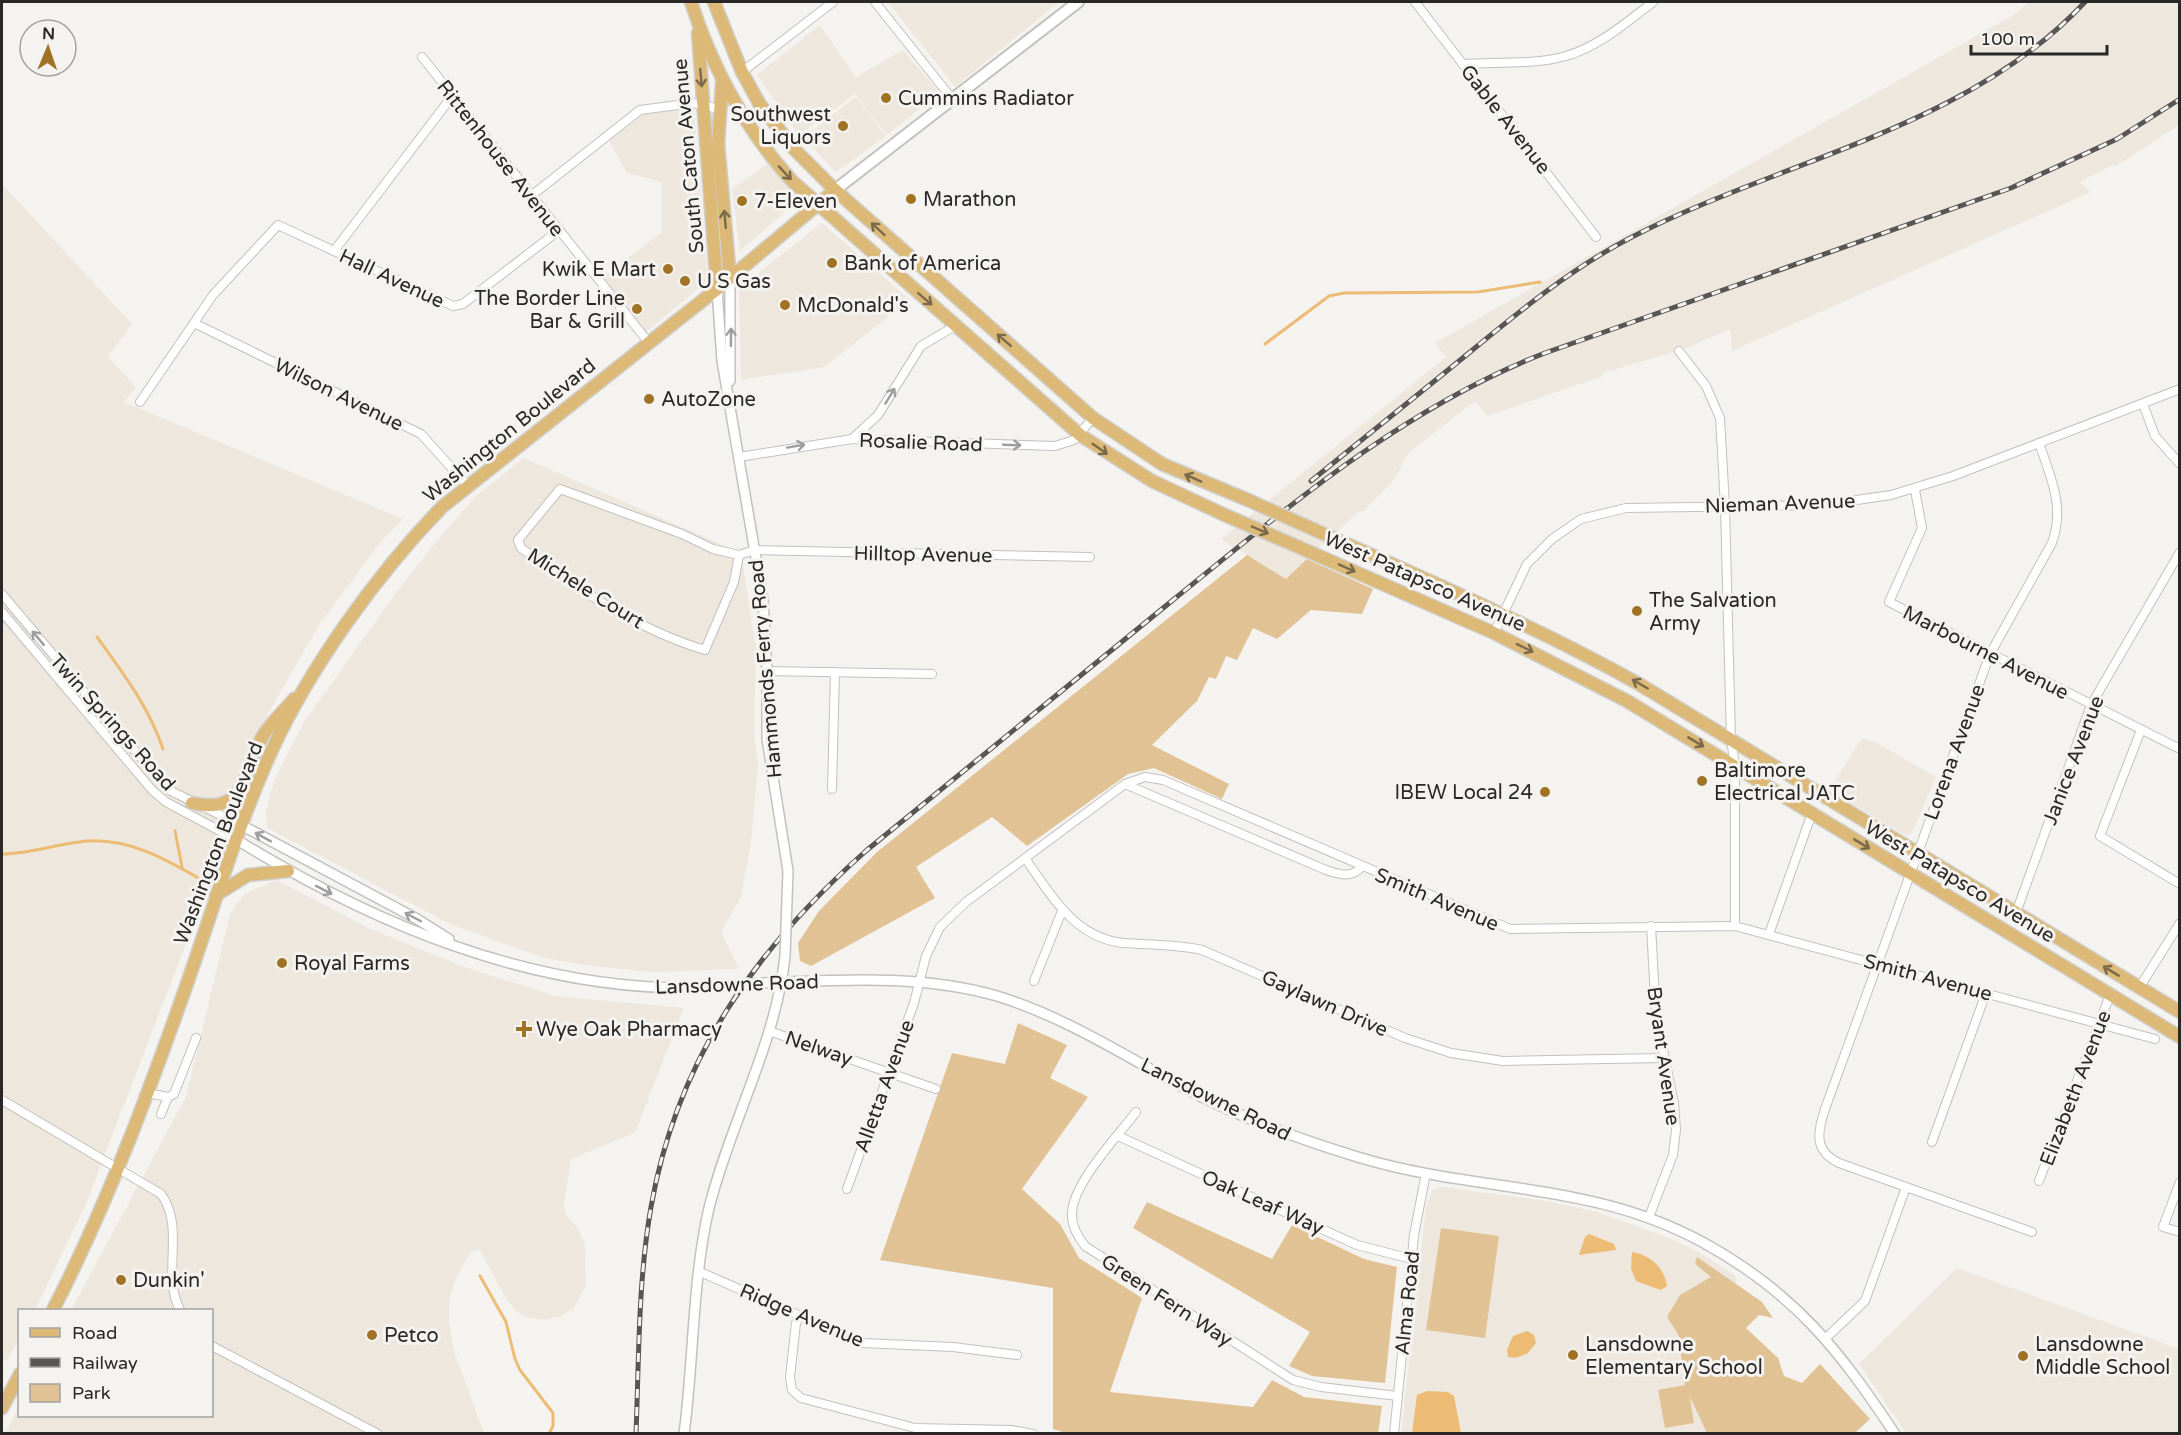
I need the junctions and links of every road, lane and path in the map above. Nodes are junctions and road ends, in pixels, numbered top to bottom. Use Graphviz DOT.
graph roads {
  1 [pos="691,2"];
  2 [pos="714,2"];
  3 [pos="833,2"];
  4 [pos="875,2"];
  5 [pos="1078,2"];
  6 [pos="1415,2"];
  7 [pos="1636,2"];
  8 [pos="1653,2"];
  9 [pos="1642,10"];
  10 [pos="697,20"];
  11 [pos="422,57"];
  12 [pos="1463,64"];
  13 [pos="742,72"];
  14 [pos="722,82"];
  15 [pos="453,95"];
  16 [pos="953,100"];
  17 [pos="704,105"];
  18 [pos="719,109"];
  19 [pos="835,190"];
  20 [pos="531,196"];
  21 [pos="818,204"];
  22 [pos="558,231"];
  23 [pos="1596,237"];
  24 [pos="334,251"];
  25 [pos="730,278"];
  26 [pos="717,289"];
  27 [pos="194,323"];
  28 [pos="955,326"];
  29 [pos="649,343"];
  30 [pos="1679,351"];
  31 [pos="2180,389"];
  32 [pos="729,396"];
  33 [pos="140,402"];
  34 [pos="2143,404"];
  35 [pos="1093,418"];
  36 [pos="1080,435"];
  37 [pos="852,439"];
  38 [pos="2039,443"];
  39 [pos="739,457"];
  40 [pos="2180,464"];
  41 [pos="467,485"];
  42 [pos="1915,489"];
  43 [pos="1725,506"];
  44 [pos="755,550"];
  45 [pos="2180,552"];
  46 [pos="740,555"];
  47 [pos="1090,558"];
  48 [pos="2,594"];
  49 [pos="2,612"];
  50 [pos="1503,614"];
  51 [pos="1494,633"];
  52 [pos="1990,654"];
  53 [pos="767,671"];
  54 [pos="835,672"];
  55 [pos="932,674"];
  56 [pos="311,680"];
  57 [pos="2091,705"];
  58 [pos="2141,730"];
  59 [pos="1731,740"];
  60 [pos="2180,749"];
  61 [pos="1735,765"];
  62 [pos="1125,784"];
  63 [pos="832,789"];
  64 [pos="192,803"];
  65 [pos="1812,813"];
  66 [pos="243,826"];
  67 [pos="237,840"];
  68 [pos="1917,852"];
  69 [pos="1025,858"];
  70 [pos="1362,867"];
  71 [pos="288,872"];
  72 [pos="1910,873"];
  73 [pos="2180,884"];
  74 [pos="216,895"];
  75 [pos="1062,911"];
  76 [pos="2016,913"];
  77 [pos="2180,923"];
  78 [pos="1651,926"];
  79 [pos="1735,926"];
  80 [pos="1769,934"];
  81 [pos="461,946"];
  82 [pos="1878,964"];
  83 [pos="1034,981"];
  84 [pos="782,982"];
  85 [pos="919,982"];
  86 [pos="2139,988"];
  87 [pos="1986,993"];
  88 [pos="2110,995"];
  89 [pos="2180,1012"];
  90 [pos="2099,1024"];
  91 [pos="769,1031"];
  92 [pos="2180,1037"];
  93 [pos="196,1038"];
  94 [pos="2155,1039"];
  95 [pos="1663,1058"];
  96 [pos="889,1073"];
  97 [pos="936,1089"];
  98 [pos="147,1093"];
  99 [pos="168,1097"];
  100 [pos="2,1100"];
  101 [pos="1136,1112"];
  102 [pos="161,1114"];
  103 [pos="1118,1136"];
  104 [pos="1932,1142"];
  105 [pos="119,1170"];
  106 [pos="1426,1173"];
  107 [pos="2039,1181"];
  108 [pos="2180,1182"];
  109 [pos="1906,1187"];
  110 [pos="848,1189"];
  111 [pos="1649,1217"];
  112 [pos="2032,1232"];
  113 [pos="2180,1232"];
  114 [pos="1412,1259"];
  115 [pos="699,1271"];
  116 [pos="54,1309"];
  117 [pos="179,1309"];
  118 [pos="800,1317"];
  119 [pos="1826,1338"];
  120 [pos="213,1347"];
  121 [pos="1017,1354"];
  122 [pos="18,1378"];
  123 [pos="1398,1396"];
  124 [pos="2,1408"];
  125 [pos="378,1434"];
  126 [pos="684,1434"];
  127 [pos="1033,1434"];
  128 [pos="1394,1434"];
  129 [pos="1895,1434"];
  1 -- 10 [label="main road, South Caton Avenue"];
  2 -- 13 [label="main road"];
  3 -- 13 [label="street"];
  4 -- 16 [label="street"];
  5 -- 16 [label="main road, Washington Boulevard"];
  6 -- 12 [label="street, Gable Avenue"];
  7 -- 9 [label="street"];
  8 -- 9 [label="street"];
  9 -- 12 [label="street"];
  10 -- 14 [label="main road, South Caton Avenue"];
  10 -- 17 [label="main road, South Caton Avenue, one-way"];
  11 -- 15 [label="street, Rittenhouse Avenue"];
  12 -- 23 [label="street, Gable Avenue"];
  13 -- 14 [label="main road, South Caton Avenue"];
  13 -- 19 [label="main road, West Patapsco Avenue"];
  14 -- 18 [label="main road, South Caton Avenue"];
  14 -- 21 [label="main road, West Patapsco Avenue, one-way"];
  15 -- 20 [label="street, Rittenhouse Avenue"];
  15 -- 24 [label="street"];
  16 -- 19 [label="main road, Washington Boulevard"];
  17 -- 18 [label="street"];
  17 -- 20 [label="street"];
  17 -- 26 [label="main road, South Caton Avenue"];
  25 -- 18 [label="main road, South Caton Avenue, one-way"];
  19 -- 21 [label="main road, Washington Boulevard"];
  35 -- 19 [label="main road, West Patapsco Avenue, one-way"];
  20 -- 22 [label="street, Rittenhouse Avenue"];
  21 -- 25 [label="main road, Washington Boulevard"];
  21 -- 28 [label="main road, West Patapsco Avenue, one-way"];
  22 -- 24 [label="street, Hall Avenue"];
  22 -- 29 [label="street, Rittenhouse Avenue"];
  24 -- 27 [label="street, Hall Avenue"];
  25 -- 26 [label="main road, Washington Boulevard"];
  32 -- 25 [label="street, Hammonds Ferry Road, one-way"];
  26 -- 29 [label="main road, Washington Boulevard"];
  26 -- 32 [label="street, Hammonds Ferry Road"];
  27 -- 33 [label="street"];
  27 -- 41 [label="street, Wilson Avenue"];
  28 -- 36 [label="main road, West Patapsco Avenue"];
  37 -- 28 [label="street, one-way"];
  29 -- 41 [label="main road, Washington Boulevard"];
  30 -- 43 [label="street"];
  31 -- 34 [label="street, Nieman Avenue"];
  32 -- 39 [label="street, Hammonds Ferry Road"];
  34 -- 38 [label="street, Nieman Avenue"];
  34 -- 40 [label="street"];
  35 -- 36 [label="street"];
  50 -- 35 [label="main road, West Patapsco Avenue, one-way, bridge"];
  37 -- 36 [label="street, Rosalie Road, one-way"];
  36 -- 51 [label="main road, West Patapsco Avenue, one-way, bridge"];
  39 -- 37 [label="street, Rosalie Road, one-way"];
  38 -- 42 [label="street, Nieman Avenue"];
  38 -- 52 [label="street, Lorena Avenue"];
  39 -- 44 [label="street, Hammonds Ferry Road"];
  41 -- 56 [label="main road, Washington Boulevard"];
  42 -- 43 [label="street, Nieman Avenue"];
  42 -- 52 [label="street, Marbourne Avenue"];
  43 -- 50 [label="street, Nieman Avenue"];
  43 -- 59 [label="street"];
  44 -- 46 [label="street"];
  44 -- 47 [label="street, Hilltop Avenue"];
  44 -- 53 [label="street, Hammonds Ferry Road"];
  45 -- 57 [label="street, Janice Avenue"];
  46 -- 46 [label="street, Michele Court"];
  64 -- 48 [label="street, Twin Springs Road, one-way"];
  49 -- 67 [label="street, Twin Springs Road"];
  50 -- 51 [label="street, Nieman Avenue"];
  59 -- 50 [label="main road, West Patapsco Avenue, one-way"];
  51 -- 61 [label="main road, West Patapsco Avenue, one-way"];
  52 -- 57 [label="street, Marbourne Avenue"];
  52 -- 68 [label="street, Lorena Avenue"];
  53 -- 54 [label="street"];
  53 -- 84 [label="street, Hammonds Ferry Road, bridge"];
  54 -- 55 [label="street"];
  54 -- 63 [label="street"];
  56 -- 64 [label="main road"];
  56 -- 66 [label="main road, Washington Boulevard"];
  57 -- 58 [label="street, Marbourne Avenue"];
  57 -- 76 [label="street, Janice Avenue"];
  58 -- 60 [label="street, Marbourne Avenue"];
  58 -- 73 [label="street"];
  59 -- 61 [label="street"];
  59 -- 68 [label="main road, West Patapsco Avenue"];
  61 -- 65 [label="main road, West Patapsco Avenue"];
  61 -- 79 [label="street"];
  62 -- 69 [label="street, Smith Avenue"];
  62 -- 70 [label="street, Smith Avenue"];
  62 -- 70 [label="street"];
  64 -- 66 [label="street, Twin Springs Road"];
  65 -- 72 [label="main road, West Patapsco Avenue, one-way"];
  65 -- 80 [label="street"];
  66 -- 67 [label="main road, Washington Boulevard"];
  81 -- 66 [label="street, Lansdowne Road, one-way"];
  67 -- 71 [label="street, Lansdowne Road"];
  67 -- 74 [label="main road, Washington Boulevard"];
  68 -- 72 [label="street, Lorena Avenue"];
  68 -- 76 [label="main road, West Patapsco Avenue"];
  69 -- 75 [label="street, Gaylawn Drive"];
  69 -- 85 [label="street, Smith Avenue"];
  70 -- 78 [label="street, Smith Avenue"];
  71 -- 74 [label="main road"];
  71 -- 81 [label="street, Lansdowne Road, one-way"];
  72 -- 82 [label="street, Lorena Avenue"];
  72 -- 88 [label="main road, West Patapsco Avenue"];
  74 -- 98 [label="main road, Washington Boulevard"];
  75 -- 83 [label="street"];
  75 -- 95 [label="street, Gaylawn Drive"];
  86 -- 76 [label="main road, West Patapsco Avenue, one-way"];
  77 -- 86 [label="street"];
  78 -- 79 [label="street, Smith Avenue"];
  78 -- 95 [label="street, Bryant Avenue"];
  79 -- 80 [label="street, Smith Avenue"];
  80 -- 82 [label="street, Smith Avenue"];
  81 -- 84 [label="street, Lansdowne Road, bridge"];
  82 -- 87 [label="street, Smith Avenue"];
  82 -- 109 [label="street, Lorena Avenue"];
  84 -- 85 [label="street, Lansdowne Road"];
  84 -- 91 [label="street, Hammonds Ferry Road"];
  85 -- 96 [label="street, Alletta Avenue"];
  85 -- 106 [label="street, Lansdowne Road"];
  86 -- 89 [label="main road, West Patapsco Avenue"];
  87 -- 90 [label="street, Smith Avenue"];
  87 -- 104 [label="street"];
  88 -- 90 [label="street, Elizabeth Avenue"];
  88 -- 92 [label="main road, West Patapsco Avenue"];
  90 -- 94 [label="street, Smith Avenue"];
  90 -- 107 [label="street, Elizabeth Avenue"];
  91 -- 96 [label="street, Nelway"];
  91 -- 115 [label="street, Hammonds Ferry Road"];
  93 -- 99 [label="street"];
  95 -- 111 [label="street, Bryant Avenue"];
  96 -- 97 [label="street, Nelway"];
  96 -- 110 [label="street, Alletta Avenue"];
  98 -- 99 [label="street"];
  98 -- 105 [label="main road, Washington Boulevard"];
  99 -- 102 [label="street"];
  100 -- 105 [label="street"];
  101 -- 103 [label="street, Green Fern Way"];
  103 -- 114 [label="street, Oak Leaf Way"];
  103 -- 123 [label="street, Green Fern Way"];
  105 -- 116 [label="main road, Washington Boulevard"];
  105 -- 117 [label="street"];
  106 -- 111 [label="street, Lansdowne Road"];
  106 -- 114 [label="street, Alma Road"];
  108 -- 113 [label="street"];
  109 -- 112 [label="street, Lorena Avenue"];
  109 -- 119 [label="street"];
  111 -- 119 [label="street, Lansdowne Road"];
  114 -- 123 [label="street, Alma Road"];
  115 -- 118 [label="street, Ridge Avenue"];
  115 -- 126 [label="street, Hammonds Ferry Road"];
  118 -- 121 [label="street, Ridge Avenue"];
  118 -- 127 [label="street"];
  119 -- 129 [label="street, Lansdowne Road"];
  120 -- 125 [label="street"];
  122 -- 124 [label="main road"];
  123 -- 128 [label="street, Alma Road"];
}
